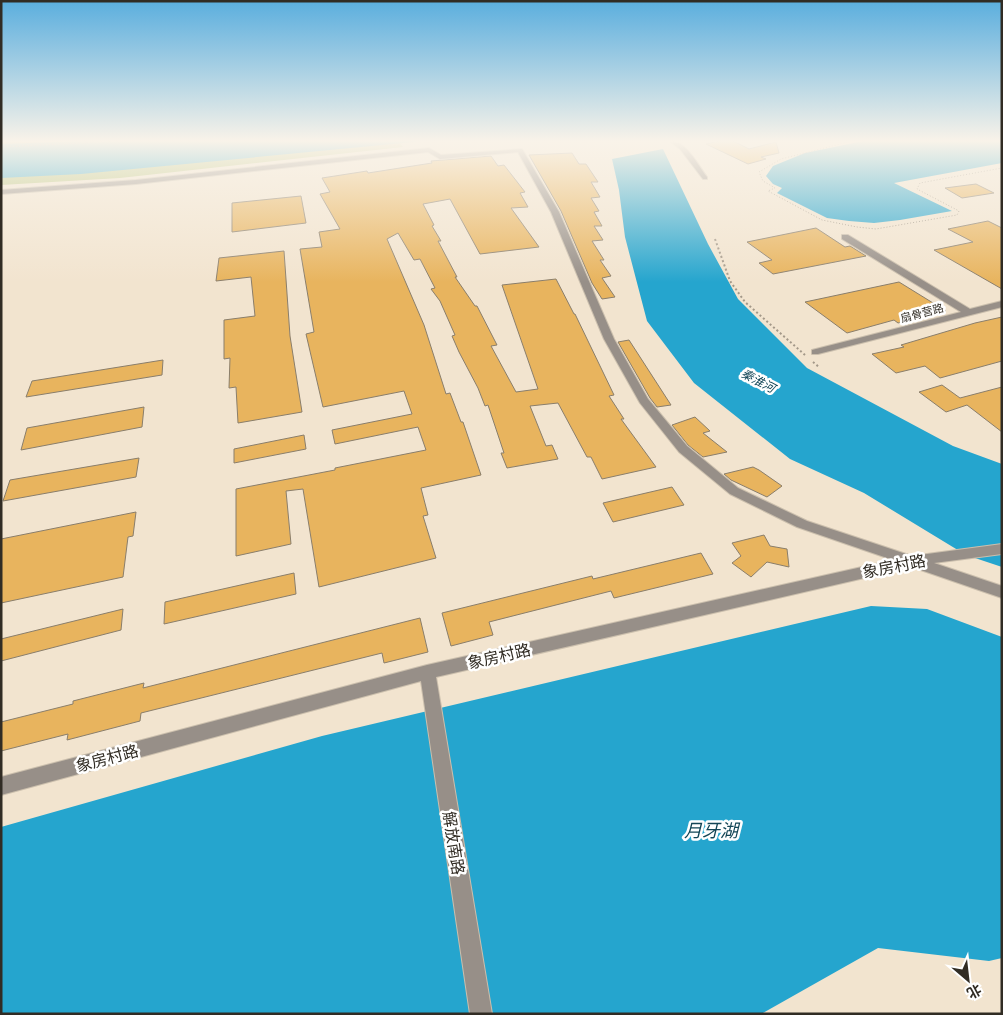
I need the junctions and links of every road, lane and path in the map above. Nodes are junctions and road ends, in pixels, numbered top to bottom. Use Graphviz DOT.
graph roads {
  1 [pos="64,187"];
  2 [pos="541,187"];
  3 [pos="774,187"];
  4 [pos="917,187"];
  5 [pos="1,192"];
  6 [pos="845,237"];
  7 [pos="714,239"];
  8 [pos="1002,304"];
  9 [pos="968,312"];
  10 [pos="812,357"];
  11 [pos="819,367"];
  12 [pos="1002,549"];
  13 [pos="913,561"];
  14 [pos="1002,592"];
  15 [pos="427,672"];
  16 [pos="1,786"];
  17 [pos="482,1014"];
  1 -- 5 [label="street"];
  2 -- 13 [label="street"];
  3 -- 4 [label="path"];
  6 -- 9 [label="street"];
  7 -- 10 [label="path"];
  8 -- 9 [label="street, 扇骨营路"];
  9 -- 10 [label="street, 扇骨营路"];
  10 -- 11 [label="path"];
  12 -- 13 [label="street, 象房村路"];
  13 -- 14 [label="street"];
  13 -- 15 [label="street, 象房村路"];
  15 -- 16 [label="street, 象房村路"];
  15 -- 17 [label="street, 解放南路"];
}
